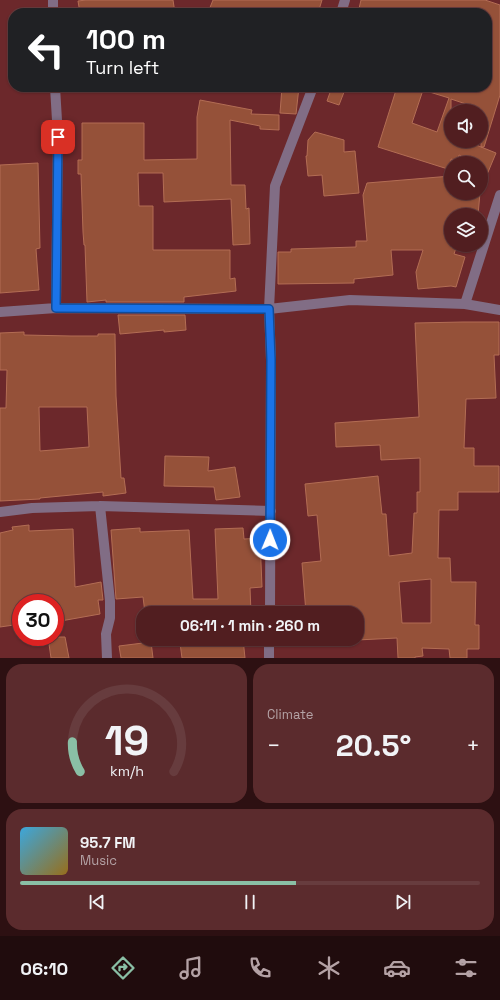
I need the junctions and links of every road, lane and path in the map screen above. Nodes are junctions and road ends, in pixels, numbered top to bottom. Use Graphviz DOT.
graph roads {
  1 [pos="55,92"];
  2 [pos="311,92"];
  3 [pos="500,195"];
  4 [pos="465,304"];
  5 [pos="56,308"];
  6 [pos="269,309"];
  7 [pos="500,310"];
  8 [pos="0,312"];
  9 [pos="100,506"];
  10 [pos="271,511"];
  11 [pos="0,512"];
  12 [pos="270,606"];
  13 [pos="269,646"];
  14 [pos="107,658"];
  15 [pos="269,658"];
  1 -- 5 [label="street"];
  2 -- 6 [label="street"];
  3 -- 4 [label="street"];
  4 -- 6 [label="street"];
  4 -- 7 [label="street"];
  5 -- 6 [label="street"];
  5 -- 8 [label="street"];
  6 -- 10 [label="street"];
  9 -- 10 [label="street"];
  9 -- 11 [label="street"];
  9 -- 14 [label="street"];
  10 -- 12 [label="street"];
  13 -- 15 [label="street"];
}
